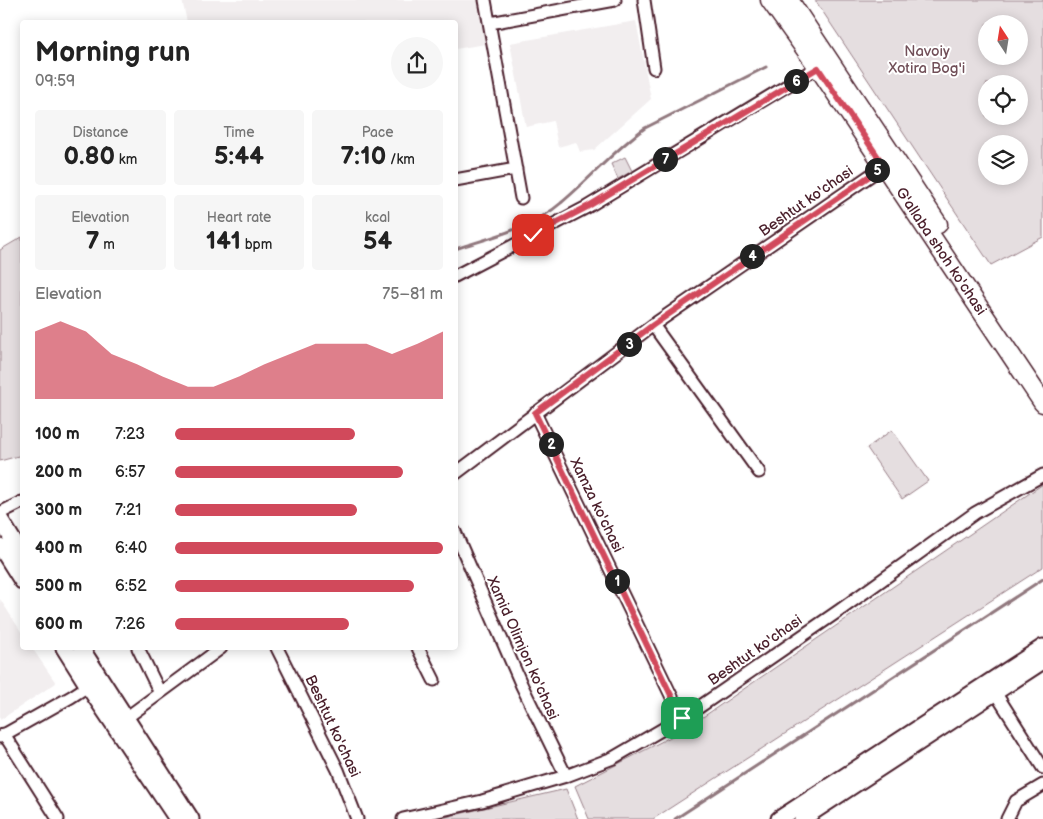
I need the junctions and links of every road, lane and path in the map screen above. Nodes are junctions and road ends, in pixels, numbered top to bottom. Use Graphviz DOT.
graph roads {
  1 [pos="485,0"];
  2 [pos="615,0"];
  3 [pos="644,0"];
  4 [pos="770,0"];
  5 [pos="789,0"];
  6 [pos="490,23"];
  7 [pos="654,68"];
  8 [pos="818,68"];
  9 [pos="884,166"];
  10 [pos="516,169"];
  11 [pos="458,179"];
  12 [pos="522,198"];
  13 [pos="458,274"];
  14 [pos="653,325"];
  15 [pos="1043,383"];
  16 [pos="1043,403"];
  17 [pos="535,413"];
  18 [pos="458,472"];
  19 [pos="758,472"];
  20 [pos="1043,475"];
  21 [pos="20,503"];
  22 [pos="0,512"];
  23 [pos="0,519"];
  24 [pos="458,539"];
  25 [pos="0,546"];
  26 [pos="20,552"];
  27 [pos="20,578"];
  28 [pos="1043,647"];
  29 [pos="66,650"];
  30 [pos="82,650"];
  31 [pos="139,650"];
  32 [pos="218,650"];
  33 [pos="278,650"];
  34 [pos="419,650"];
  35 [pos="1043,661"];
  36 [pos="434,680"];
  37 [pos="94,682"];
  38 [pos="992,687"];
  39 [pos="160,693"];
  40 [pos="126,718"];
  41 [pos="682,718"];
  42 [pos="2,736"];
  43 [pos="1043,768"];
  44 [pos="566,776"];
  45 [pos="1043,785"];
  46 [pos="58,819"];
  47 [pos="177,819"];
  48 [pos="191,819"];
  49 [pos="358,819"];
  50 [pos="404,819"];
  51 [pos="779,819"];
  52 [pos="802,819"];
  53 [pos="1007,819"];
  1 -- 6 [label="street"];
  2 -- 6 [label="street"];
  3 -- 7 [label="street"];
  4 -- 8 [label="main road, G'allaba shoh ko'chasi"];
  5 -- 15 [label="main road, G'allaba shoh ko'chasi"];
  6 -- 10 [label="street"];
  8 -- 9 [label="main road, G'allaba shoh ko'chasi"];
  8 -- 13 [label="street"];
  9 -- 14 [label="street, Beshtut ko'chasi"];
  9 -- 16 [label="main road, G'allaba shoh ko'chasi"];
  10 -- 11 [label="street"];
  10 -- 12 [label="street"];
  14 -- 17 [label="street, Beshtut ko'chasi"];
  14 -- 19 [label="street"];
  17 -- 18 [label="street, Beshtut ko'chasi"];
  17 -- 41 [label="street, Xamza ko'chasi"];
  20 -- 41 [label="street, Beshtut ko'chasi"];
  21 -- 22 [label="street"];
  23 -- 26 [label="main road"];
  24 -- 44 [label="street, Xamid Olimjon ko'chasi"];
  25 -- 27 [label="main road"];
  28 -- 38 [label="main road"];
  29 -- 37 [label="main road"];
  30 -- 37 [label="main road"];
  31 -- 39 [label="street"];
  32 -- 39 [label="street"];
  33 -- 49 [label="street, Beshtut ko'chasi"];
  34 -- 36 [label="street"];
  35 -- 38 [label="main road"];
  37 -- 40 [label="main road"];
  37 -- 42 [label="street"];
  37 -- 47 [label="main road"];
  38 -- 43 [label="street"];
  38 -- 51 [label="main road"];
  38 -- 52 [label="main road"];
  39 -- 40 [label="street"];
  40 -- 48 [label="main road"];
  41 -- 44 [label="street, Beshtut ko'chasi"];
  42 -- 46 [label="street"];
  44 -- 50 [label="street, Beshtut ko'chasi"];
  45 -- 53 [label="street"];
}
